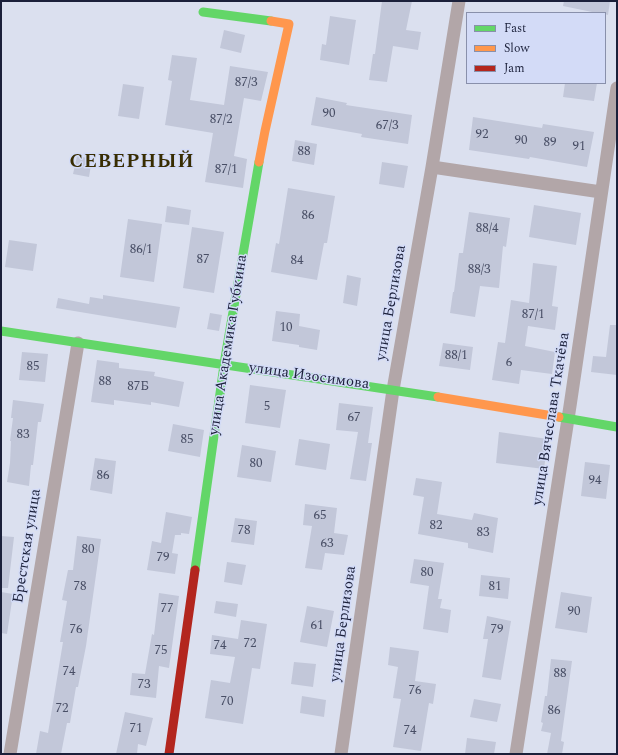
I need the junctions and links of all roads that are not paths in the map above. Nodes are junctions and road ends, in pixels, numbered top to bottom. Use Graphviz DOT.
graph roads {
  1 [pos="459,1"];
  2 [pos="203,12"];
  3 [pos="617,88"];
  4 [pos="432,167"];
  5 [pos="601,192"];
  6 [pos="1,331"];
  7 [pos="78,343"];
  8 [pos="224,365"];
  9 [pos="393,390"];
  10 [pos="568,420"];
  11 [pos="617,427"];
  12 [pos="10,754"];
  13 [pos="169,754"];
  14 [pos="341,754"];
  15 [pos="516,754"];
  1 -- 4 [label="street, улица Берлизова"];
  2 -- 8 [label="street, улица Академика Губкина"];
  3 -- 5 [label="street, улица Вячеслава Ткачёва"];
  4 -- 5 [label="street"];
  4 -- 9 [label="street, улица Берлизова"];
  5 -- 10 [label="street, улица Вячеслава Ткачёва"];
  6 -- 7 [label="street, улица Изосимова"];
  7 -- 8 [label="street, улица Изосимова"];
  7 -- 12 [label="street, Брестская улица"];
  8 -- 9 [label="street, улица Изосимова"];
  8 -- 13 [label="street, улица Академика Губкина"];
  9 -- 10 [label="street, улица Изосимова"];
  9 -- 14 [label="street, улица Берлизова"];
  10 -- 11 [label="street, улица Изосимова"];
  10 -- 15 [label="street, улица Вячеслава Ткачёва"];
}
